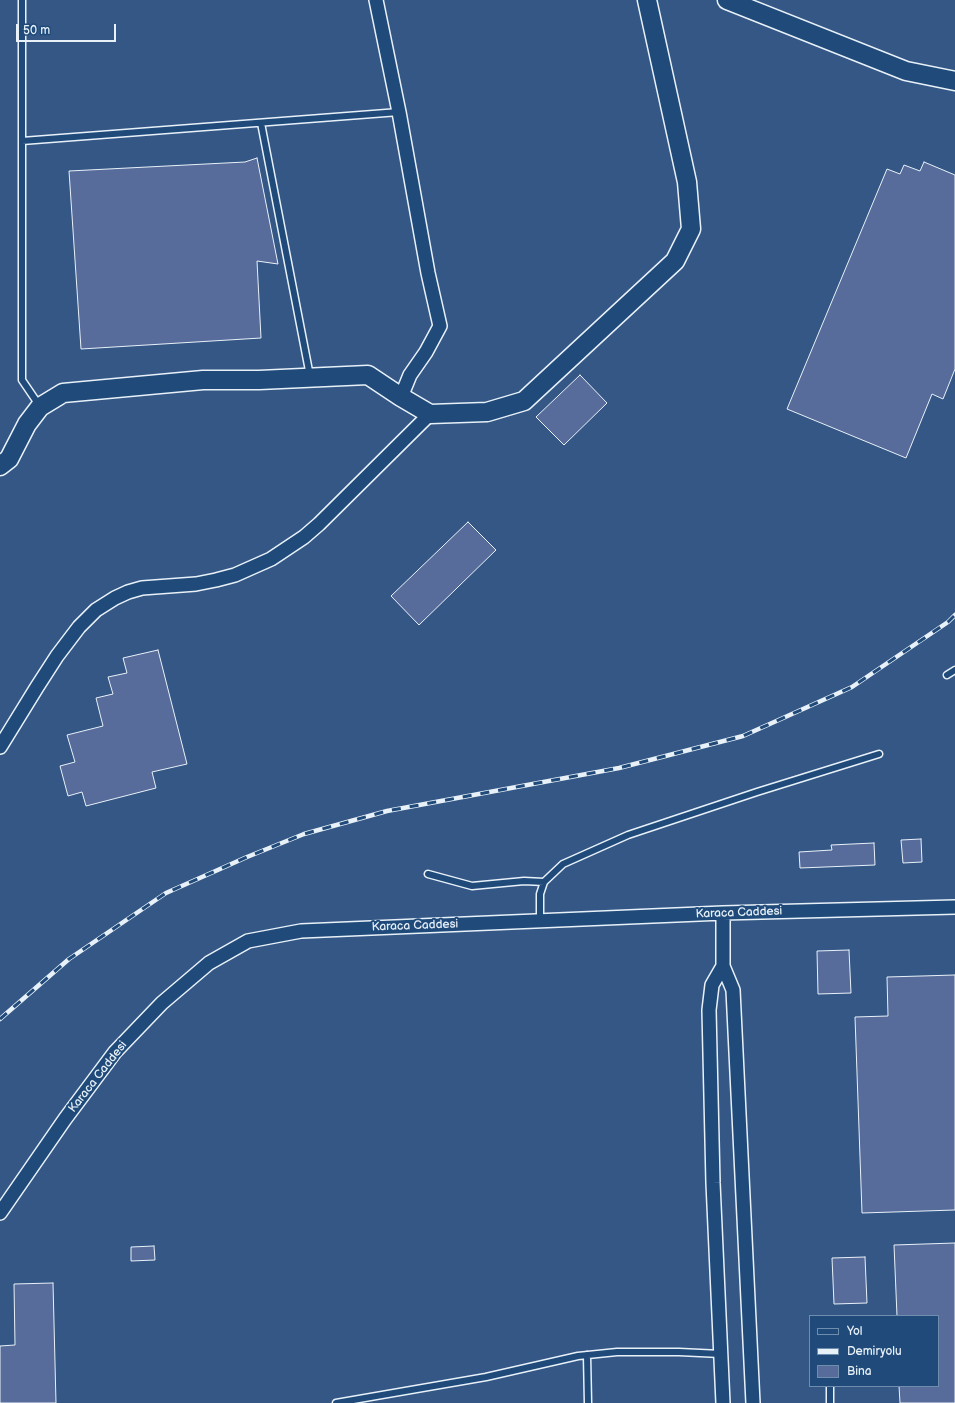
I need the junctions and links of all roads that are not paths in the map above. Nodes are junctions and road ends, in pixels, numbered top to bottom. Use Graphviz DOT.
graph roads {
  1 [pos="22,0"];
  2 [pos="376,0"];
  3 [pos="647,0"];
  4 [pos="726,0"];
  5 [pos="955,81"];
  6 [pos="399,112"];
  7 [pos="261,123"];
  8 [pos="22,141"];
  9 [pos="310,377"];
  10 [pos="401,398"];
  11 [pos="40,407"];
  12 [pos="430,414"];
  13 [pos="0,466"];
  14 [pos="955,670"];
  15 [pos="947,675"];
  16 [pos="0,747"];
  17 [pos="879,754"];
  18 [pos="428,874"];
  19 [pos="544,882"];
  20 [pos="955,906"];
  21 [pos="722,913"];
  22 [pos="540,921"];
  23 [pos="723,966"];
  24 [pos="0,1213"];
  25 [pos="721,1354"];
  26 [pos="586,1355"];
  27 [pos="830,1387"];
  28 [pos="336,1403"];
  29 [pos="588,1403"];
  30 [pos="723,1403"];
  31 [pos="753,1403"];
  32 [pos="830,1403"];
  1 -- 8 [label="lane"];
  2 -- 6 [label="street"];
  3 -- 12 [label="street"];
  4 -- 5 [label="street"];
  6 -- 7 [label="lane"];
  6 -- 10 [label="street"];
  7 -- 8 [label="lane"];
  7 -- 9 [label="lane"];
  8 -- 11 [label="lane"];
  9 -- 10 [label="street"];
  9 -- 11 [label="street"];
  10 -- 12 [label="street"];
  11 -- 13 [label="street"];
  12 -- 16 [label="street"];
  14 -- 15 [label="lane"];
  17 -- 19 [label="lane"];
  18 -- 19 [label="lane"];
  19 -- 22 [label="lane"];
  20 -- 21 [label="street, Karaca Caddesi"];
  21 -- 22 [label="street, Karaca Caddesi"];
  21 -- 23 [label="street"];
  22 -- 24 [label="street, Karaca Caddesi"];
  23 -- 25 [label="street"];
  23 -- 31 [label="street"];
  25 -- 26 [label="lane"];
  25 -- 30 [label="street"];
  26 -- 28 [label="lane"];
  26 -- 29 [label="lane"];
  27 -- 32 [label="lane"];
}
